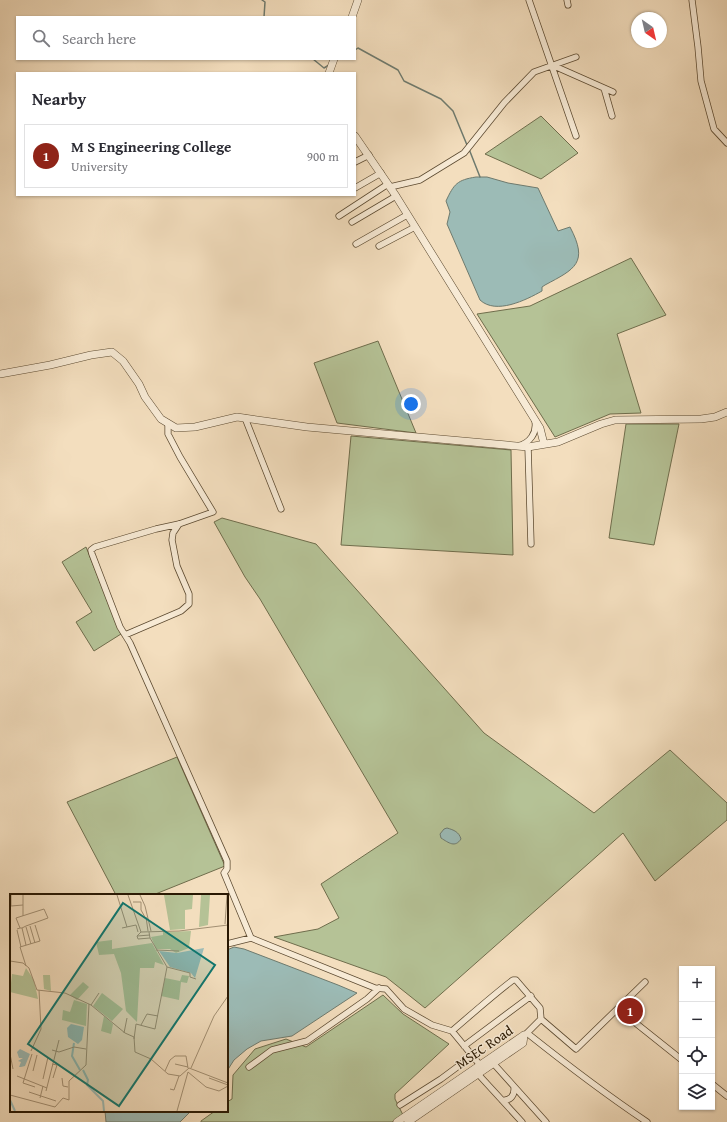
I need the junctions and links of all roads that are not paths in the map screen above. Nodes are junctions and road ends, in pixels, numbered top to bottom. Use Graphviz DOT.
graph roads {
  1 [pos="358,0"];
  2 [pos="529,0"];
  3 [pos="692,0"];
  4 [pos="352,16"];
  5 [pos="576,57"];
  6 [pos="334,60"];
  7 [pos="552,66"];
  8 [pos="329,72"];
  9 [pos="604,88"];
  10 [pos="613,92"];
  11 [pos="612,116"];
  12 [pos="576,136"];
  13 [pos="356,137"];
  14 [pos="727,143"];
  15 [pos="369,155"];
  16 [pos="356,162"];
  17 [pos="381,173"];
  18 [pos="389,186"];
  19 [pos="356,187"];
  20 [pos="396,196"];
  21 [pos="407,215"];
  22 [pos="339,216"];
  23 [pos="352,222"];
  24 [pos="415,227"];
  25 [pos="356,244"];
  26 [pos="379,246"];
  27 [pos="0,374"];
  28 [pos="727,412"];
  29 [pos="245,418"];
  30 [pos="535,421"];
  31 [pos="168,423"];
  32 [pos="544,444"];
  33 [pos="516,446"];
  34 [pos="528,447"];
  35 [pos="281,510"];
  36 [pos="179,524"];
  37 [pos="532,544"];
  38 [pos="125,635"];
  39 [pos="251,938"];
  40 [pos="228,944"];
  41 [pos="645,982"];
  42 [pos="379,988"];
  43 [pos="531,996"];
  44 [pos="618,1009"];
  45 [pos="542,1019"];
  46 [pos="452,1031"];
  47 [pos="526,1034"];
  48 [pos="464,1046"];
  49 [pos="472,1056"];
  50 [pos="679,1058"];
  51 [pos="493,1063"];
  52 [pos="480,1065"];
  53 [pos="250,1067"];
  54 [pos="478,1074"];
  55 [pos="715,1086"];
  56 [pos="514,1087"];
  57 [pos="727,1096"];
  58 [pos="502,1100"];
  59 [pos="400,1105"];
  60 [pos="397,1122"];
  61 [pos="408,1122"];
  62 [pos="522,1122"];
  63 [pos="546,1122"];
  64 [pos="647,1122"];
  1 -- 4 [label="street"];
  2 -- 7 [label="street"];
  3 -- 14 [label="street"];
  5 -- 7 [label="street"];
  6 -- 8 [label="street"];
  7 -- 9 [label="street"];
  7 -- 12 [label="street"];
  7 -- 18 [label="street"];
  9 -- 10 [label="street"];
  9 -- 11 [label="street"];
  13 -- 15 [label="street"];
  15 -- 16 [label="street"];
  15 -- 17 [label="street"];
  17 -- 18 [label="street"];
  17 -- 19 [label="street"];
  18 -- 20 [label="street"];
  18 -- 22 [label="street"];
  20 -- 21 [label="street"];
  20 -- 23 [label="street"];
  21 -- 24 [label="street"];
  21 -- 25 [label="street"];
  24 -- 26 [label="street"];
  24 -- 30 [label="street"];
  27 -- 31 [label="street"];
  28 -- 32 [label="street"];
  29 -- 31 [label="street"];
  29 -- 33 [label="street"];
  29 -- 35 [label="street"];
  30 -- 32 [label="street"];
  30 -- 33 [label="street"];
  31 -- 36 [label="street"];
  32 -- 34 [label="street"];
  33 -- 34 [label="street"];
  34 -- 37 [label="street"];
  36 -- 38 [label="street"];
  36 -- 38 [label="street"];
  38 -- 39 [label="street"];
  39 -- 40 [label="street"];
  39 -- 42 [label="street"];
  41 -- 44 [label="street"];
  42 -- 46 [label="street"];
  42 -- 53 [label="street"];
  43 -- 45 [label="street"];
  43 -- 46 [label="street"];
  43 -- 48 [label="street"];
  44 -- 45 [label="street"];
  44 -- 50 [label="street"];
  45 -- 47 [label="street"];
  46 -- 48 [label="street"];
  47 -- 51 [label="street, MSEC Road"];
  47 -- 52 [label="street, MSEC Road"];
  47 -- 64 [label="street"];
  48 -- 49 [label="street"];
  49 -- 52 [label="street"];
  49 -- 59 [label="street"];
  51 -- 54 [label="street, MSEC Road"];
  51 -- 56 [label="street"];
  52 -- 60 [label="street, MSEC Road"];
  54 -- 58 [label="street"];
  54 -- 61 [label="street, MSEC Road"];
  55 -- 57 [label="street"];
  56 -- 58 [label="street"];
  56 -- 63 [label="street"];
  58 -- 62 [label="street"];
}
